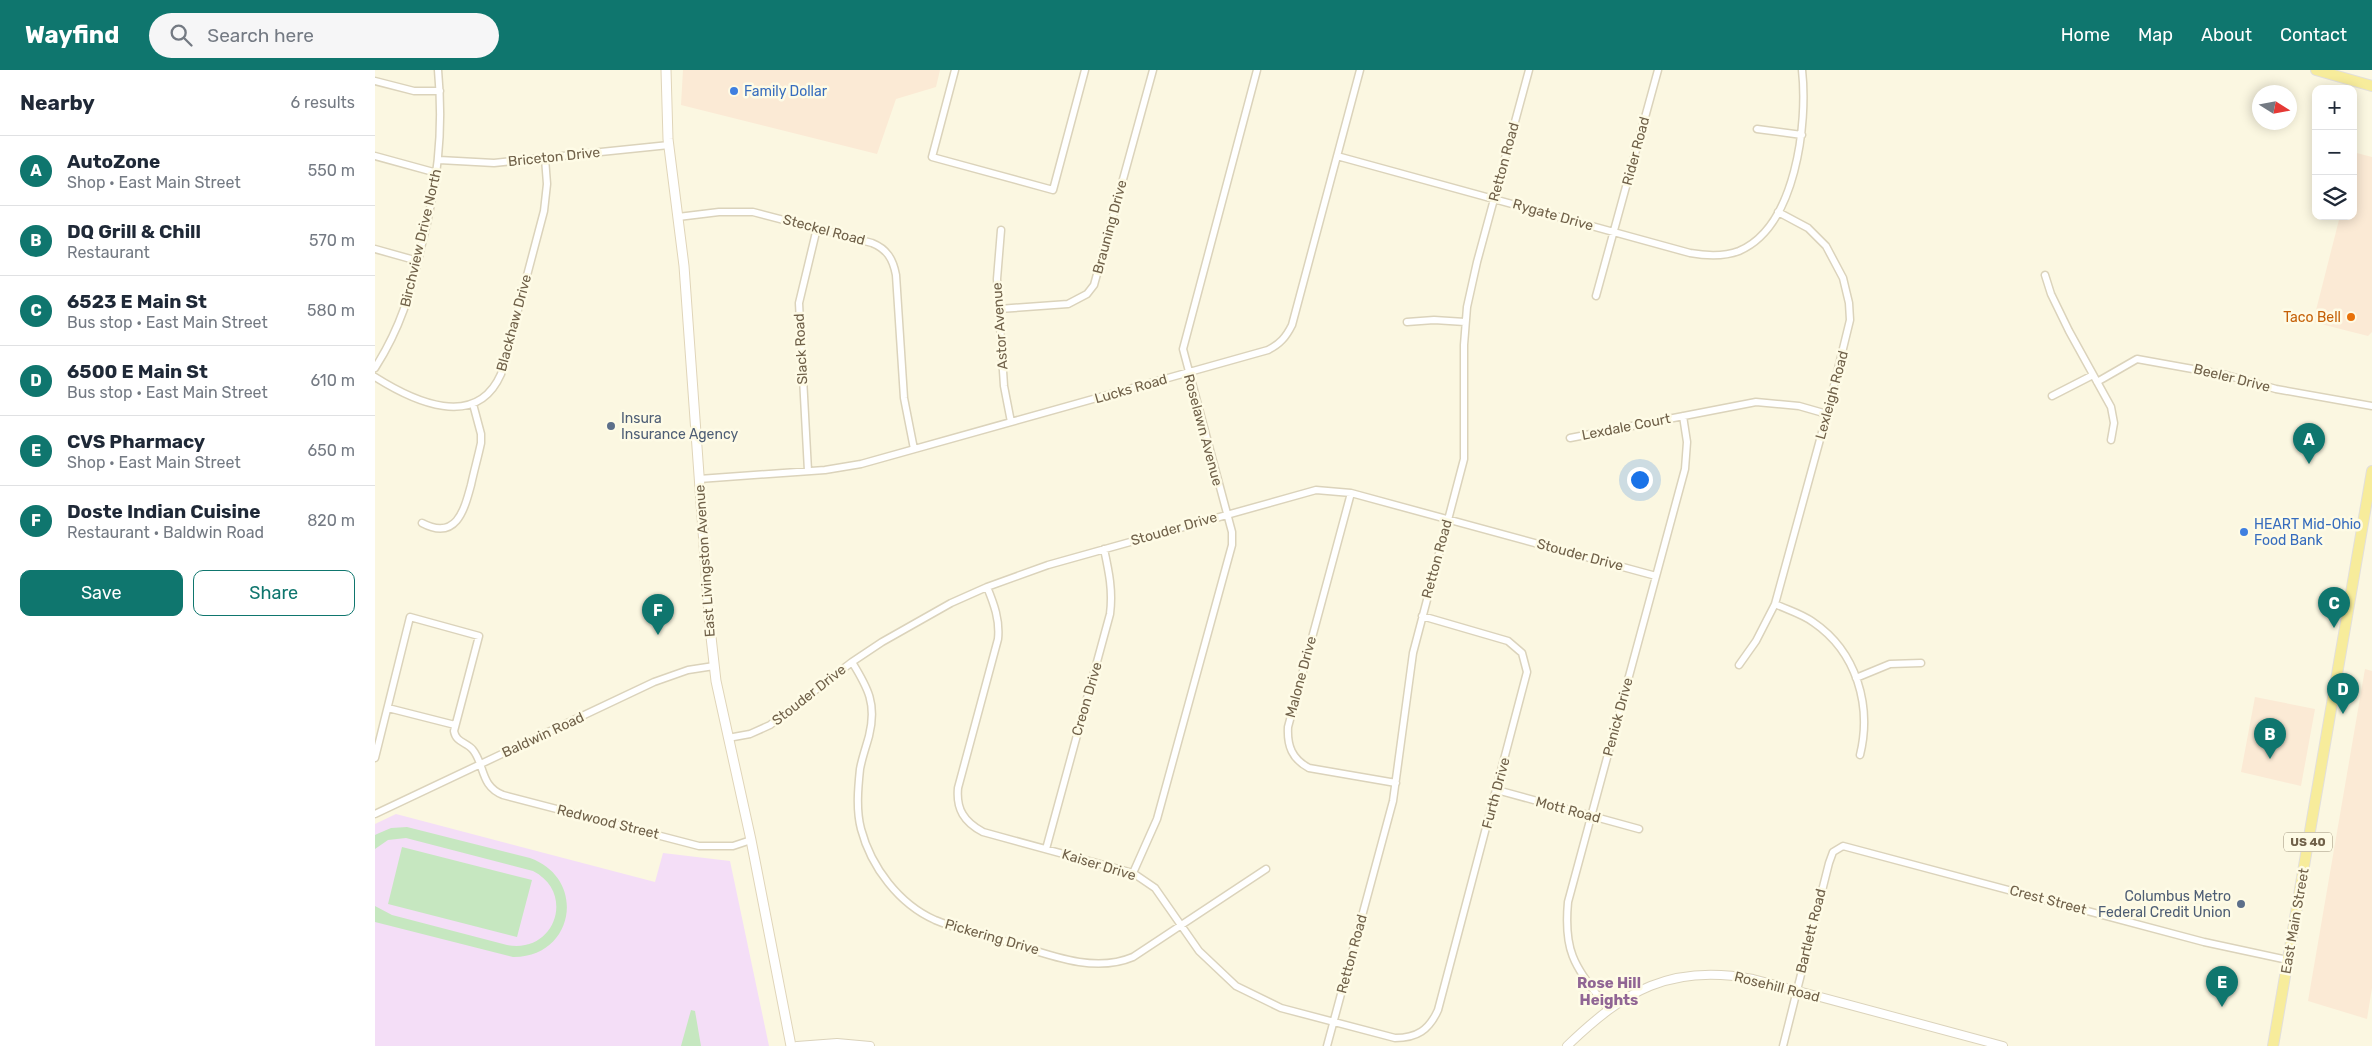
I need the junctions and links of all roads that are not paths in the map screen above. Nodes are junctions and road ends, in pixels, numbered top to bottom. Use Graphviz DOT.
graph roads {
  1 [pos="438,70"];
  2 [pos="666,70"];
  3 [pos="955,70"];
  4 [pos="1085,70"];
  5 [pos="1153,70"];
  6 [pos="1257,70"];
  7 [pos="1361,70"];
  8 [pos="1529,70"];
  9 [pos="1658,70"];
  10 [pos="1802,70"];
  11 [pos="2316,70"];
  12 [pos="375,81"];
  13 [pos="2372,86"];
  14 [pos="440,91"];
  15 [pos="1757,129"];
  16 [pos="1802,135"];
  17 [pos="669,145"];
  18 [pos="375,156"];
  19 [pos="1337,156"];
  20 [pos="545,158"];
  21 [pos="439,160"];
  22 [pos="437,173"];
  23 [pos="1494,198"];
  24 [pos="1778,212"];
  25 [pos="678,217"];
  26 [pos="817,228"];
  27 [pos="1001,230"];
  28 [pos="1614,232"];
  29 [pos="375,249"];
  30 [pos="418,260"];
  31 [pos="2045,275"];
  32 [pos="1596,296"];
  33 [pos="999,309"];
  34 [pos="1407,322"];
  35 [pos="1465,322"];
  36 [pos="375,368"];
  37 [pos="1188,373"];
  38 [pos="2093,375"];
  39 [pos="375,377"];
  40 [pos="2097,382"];
  41 [pos="2052,396"];
  42 [pos="473,404"];
  43 [pos="2372,406"];
  44 [pos="1827,414"];
  45 [pos="1683,416"];
  46 [pos="1011,422"];
  47 [pos="1570,438"];
  48 [pos="2111,440"];
  49 [pos="914,449"];
  50 [pos="808,471"];
  51 [pos="2372,471"];
  52 [pos="699,479"];
  53 [pos="1351,493"];
  54 [pos="1227,514"];
  55 [pos="1448,519"];
  56 [pos="422,523"];
  57 [pos="1104,549"];
  58 [pos="1656,576"];
  59 [pos="987,587"];
  60 [pos="1775,604"];
  61 [pos="1422,616"];
  62 [pos="852,662"];
  63 [pos="1921,663"];
  64 [pos="1739,665"];
  65 [pos="714,666"];
  66 [pos="1856,678"];
  67 [pos="388,708"];
  68 [pos="455,725"];
  69 [pos="728,738"];
  70 [pos="1859,755"];
  71 [pos="375,758"];
  72 [pos="479,765"];
  73 [pos="1396,783"];
  74 [pos="1497,790"];
  75 [pos="375,814"];
  76 [pos="1591,816"];
  77 [pos="1639,829"];
  78 [pos="751,840"];
  79 [pos="1838,848"];
  80 [pos="1046,849"];
  81 [pos="1266,868"];
  82 [pos="1133,874"];
  83 [pos="1182,924"];
  84 [pos="2288,960"];
  85 [pos="1797,990"];
  86 [pos="1608,1008"];
  87 [pos="1334,1022"];
  88 [pos="1421,1033"];
  89 [pos="791,1046"];
  90 [pos="797,1046"];
  91 [pos="870,1046"];
  92 [pos="1327,1046"];
  93 [pos="1567,1046"];
  94 [pos="1783,1046"];
  95 [pos="2003,1046"];
  96 [pos="2273,1046"];
  1 -- 14 [label="street, Birchview Drive North"];
  2 -- 17 [label="main road, East Livingston Avenue"];
  3 -- 4 [label="street"];
  5 -- 33 [label="street, Brauning Drive"];
  6 -- 37 [label="street, Roselawn Avenue"];
  7 -- 19 [label="street, Lucks Road"];
  8 -- 23 [label="street, Retton Road"];
  9 -- 28 [label="street, Rider Road"];
  10 -- 16 [label="street"];
  11 -- 13 [label="main road"];
  12 -- 14 [label="street"];
  14 -- 21 [label="street, Birchview Drive North"];
  15 -- 16 [label="street"];
  16 -- 24 [label="street"];
  17 -- 20 [label="street, Briceton Drive"];
  17 -- 25 [label="main road, East Livingston Avenue"];
  18 -- 22 [label="street"];
  19 -- 23 [label="street, Rygate Drive"];
  19 -- 37 [label="street, Lucks Road"];
  20 -- 21 [label="street, Briceton Drive"];
  20 -- 42 [label="street, Blackhaw Drive"];
  21 -- 22 [label="street, Birchview Drive North"];
  22 -- 30 [label="street, Birchview Drive North"];
  23 -- 28 [label="street, Rygate Drive"];
  23 -- 35 [label="street, Retton Road"];
  24 -- 28 [label="street, Rygate Drive"];
  24 -- 44 [label="street, Lexleigh Road"];
  25 -- 26 [label="street, Steckel Road"];
  25 -- 52 [label="main road, East Livingston Avenue"];
  26 -- 49 [label="street, Steckel Road"];
  26 -- 50 [label="street, Slack Road"];
  27 -- 33 [label="street, Astor Avenue"];
  28 -- 32 [label="street, Rider Road"];
  29 -- 30 [label="street"];
  30 -- 36 [label="street, Birchview Drive North"];
  31 -- 38 [label="street"];
  33 -- 46 [label="street, Astor Avenue"];
  34 -- 35 [label="street"];
  35 -- 55 [label="street, Retton Road"];
  37 -- 46 [label="street, Lucks Road"];
  37 -- 54 [label="street, Roselawn Avenue"];
  38 -- 40 [label="street"];
  38 -- 41 [label="street"];
  39 -- 42 [label="street"];
  40 -- 43 [label="street, Beeler Drive"];
  40 -- 48 [label="street"];
  42 -- 56 [label="street"];
  44 -- 45 [label="street, Lexdale Court"];
  44 -- 60 [label="street, Lexleigh Road"];
  45 -- 47 [label="street, Lexdale Court"];
  45 -- 58 [label="street, Penick Drive"];
  46 -- 49 [label="street, Lucks Road"];
  49 -- 50 [label="street, Lucks Road"];
  50 -- 52 [label="street, Lucks Road"];
  51 -- 84 [label="main road, East Main Street / US 40"];
  52 -- 65 [label="main road, East Livingston Avenue"];
  53 -- 54 [label="street, Stouder Drive"];
  53 -- 55 [label="street, Stouder Drive"];
  53 -- 73 [label="street, Malone Drive"];
  54 -- 57 [label="street, Stouder Drive"];
  54 -- 82 [label="street, Roselawn Avenue"];
  55 -- 58 [label="street, Stouder Drive"];
  55 -- 61 [label="street, Retton Road"];
  57 -- 59 [label="street, Stouder Drive"];
  57 -- 80 [label="street, Creon Drive"];
  58 -- 76 [label="street, Penick Drive"];
  59 -- 62 [label="street, Stouder Drive"];
  59 -- 80 [label="street, Kaiser Drive"];
  60 -- 64 [label="street, Lexleigh Road"];
  60 -- 66 [label="street"];
  61 -- 73 [label="street, Retton Road"];
  61 -- 74 [label="street, Furth Drive"];
  62 -- 69 [label="street, Stouder Drive"];
  62 -- 83 [label="street, Pickering Drive"];
  63 -- 66 [label="street"];
  65 -- 69 [label="main road, East Livingston Avenue"];
  65 -- 72 [label="street, Baldwin Road"];
  66 -- 70 [label="street"];
  67 -- 68 [label="street"];
  67 -- 68 [label="street"];
  67 -- 71 [label="street"];
  68 -- 72 [label="street, Redwood Street"];
  69 -- 78 [label="main road, East Livingston Avenue"];
  72 -- 75 [label="street, Baldwin Road"];
  72 -- 78 [label="street, Redwood Street"];
  73 -- 87 [label="street, Retton Road"];
  74 -- 76 [label="street, Mott Road"];
  74 -- 88 [label="street, Furth Drive"];
  76 -- 77 [label="street, Mott Road"];
  76 -- 86 [label="street, Penick Drive"];
  78 -- 89 [label="main road, East Livingston Avenue"];
  79 -- 84 [label="street, Crest Street"];
  79 -- 85 [label="street, Bartlett Road"];
  80 -- 82 [label="street, Kaiser Drive"];
  81 -- 83 [label="street, Pickering Drive"];
  82 -- 83 [label="street, Kaiser Drive"];
  83 -- 87 [label="street, Kaiser Drive"];
  84 -- 96 [label="main road, East Main Street / US 40"];
  85 -- 86 [label="street, Rosehill Road"];
  85 -- 94 [label="street, Bartlett Road"];
  85 -- 95 [label="street, Rosehill Road"];
  86 -- 93 [label="street, Rosehill Road"];
  87 -- 88 [label="street, Kaiser Drive"];
  87 -- 92 [label="street, Retton Road"];
  90 -- 91 [label="street"];
}
